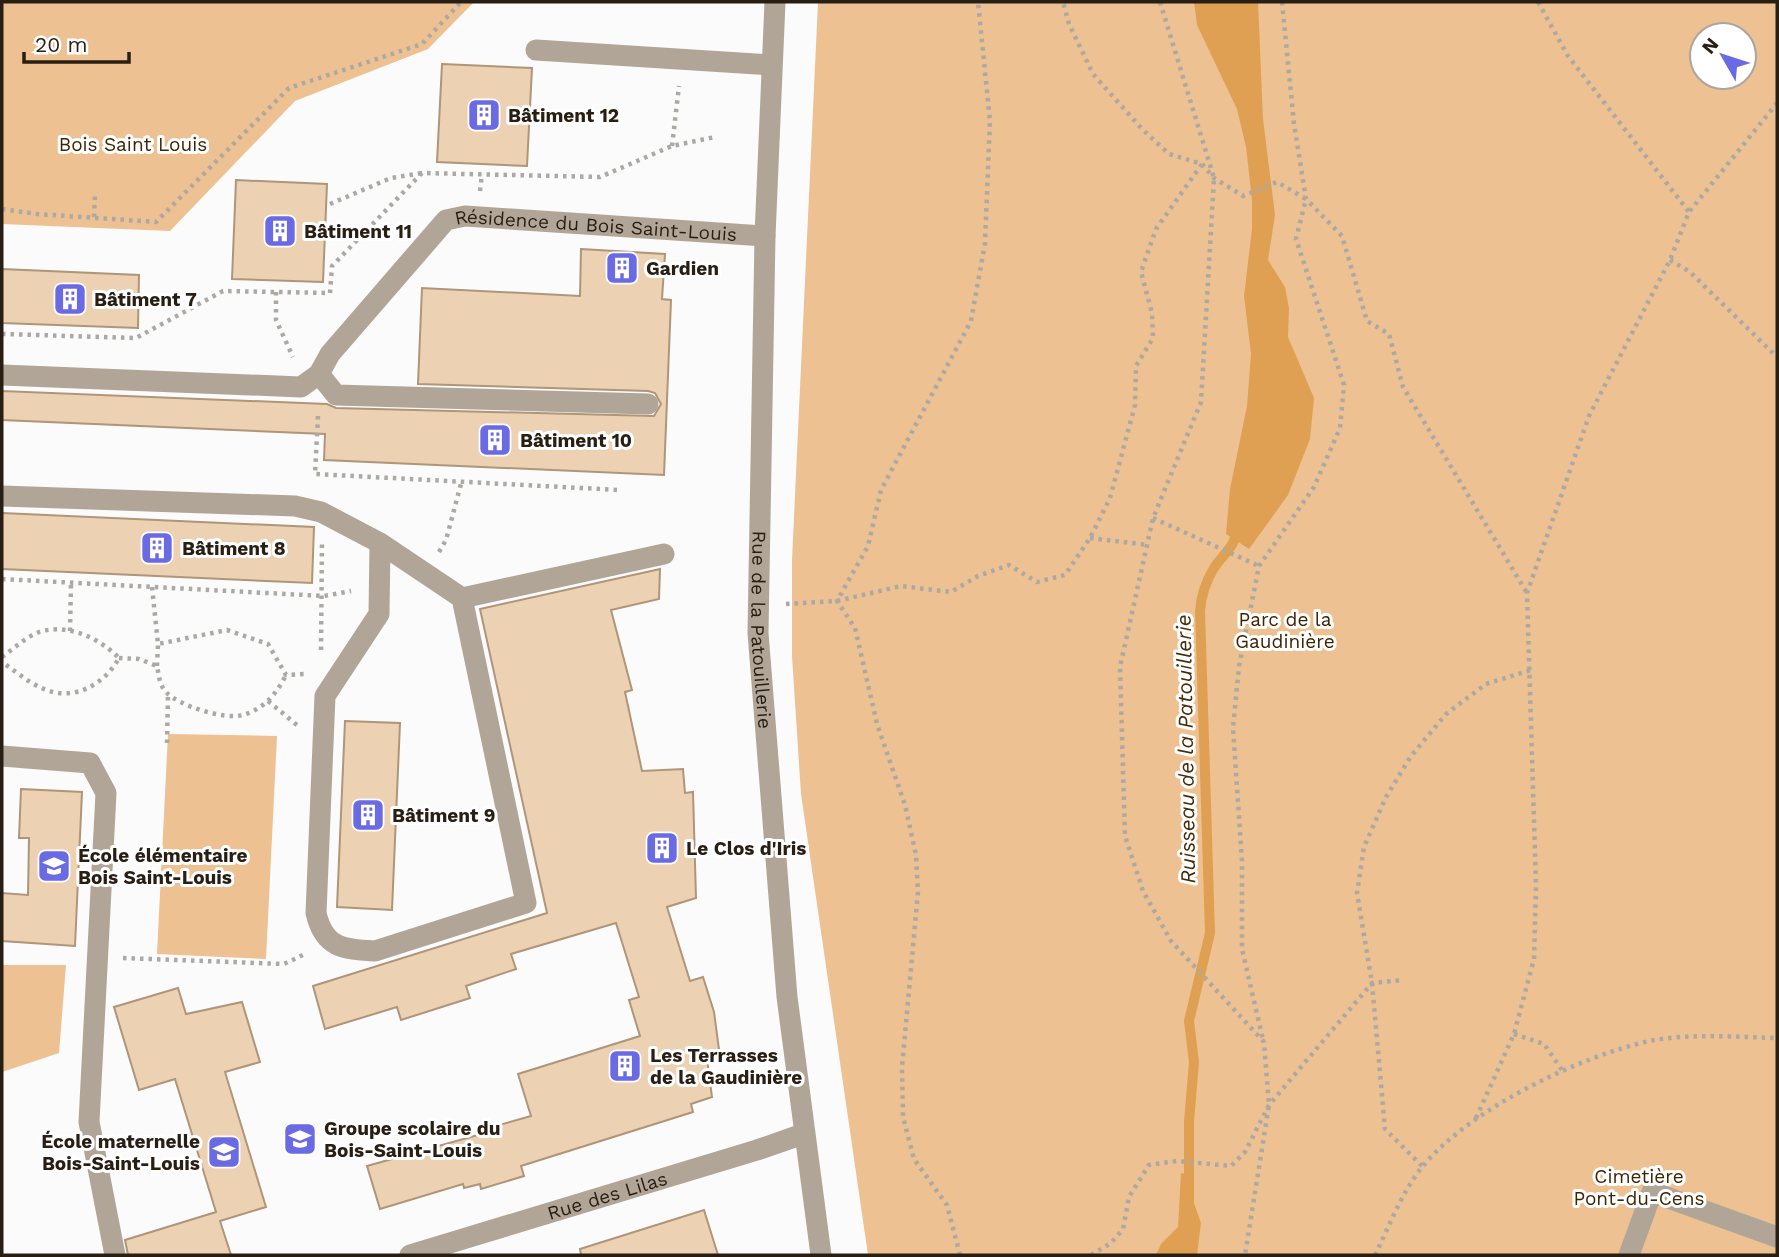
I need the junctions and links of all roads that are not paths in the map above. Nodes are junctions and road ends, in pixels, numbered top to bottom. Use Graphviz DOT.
graph roads {
  1 [pos="775,2"];
  2 [pos="536,50"];
  3 [pos="771,65"];
  4 [pos="765,236"];
  5 [pos="319,374"];
  6 [pos="2,375"];
  7 [pos="648,404"];
  8 [pos="2,496"];
  9 [pos="380,543"];
  10 [pos="664,554"];
  11 [pos="462,598"];
  12 [pos="2,755"];
  13 [pos="803,1133"];
  14 [pos="1777,1237"];
  15 [pos="115,1255"];
  16 [pos="410,1255"];
  17 [pos="821,1255"];
  18 [pos="1629,1255"];
  1 -- 3 [label="street, Rue de la Patouillerie"];
  2 -- 3 [label="street"];
  3 -- 4 [label="street, Rue de la Patouillerie"];
  4 -- 5 [label="street, Résidence du Bois Saint-Louis"];
  4 -- 13 [label="street, Rue de la Patouillerie"];
  5 -- 6 [label="street"];
  5 -- 7 [label="street"];
  8 -- 9 [label="street"];
  9 -- 11 [label="street"];
  9 -- 11 [label="street"];
  10 -- 11 [label="street"];
  12 -- 15 [label="street"];
  13 -- 16 [label="street, Rue des Lilas"];
  13 -- 17 [label="street, Rue de la Patouillerie"];
  14 -- 18 [label="street"];
}
